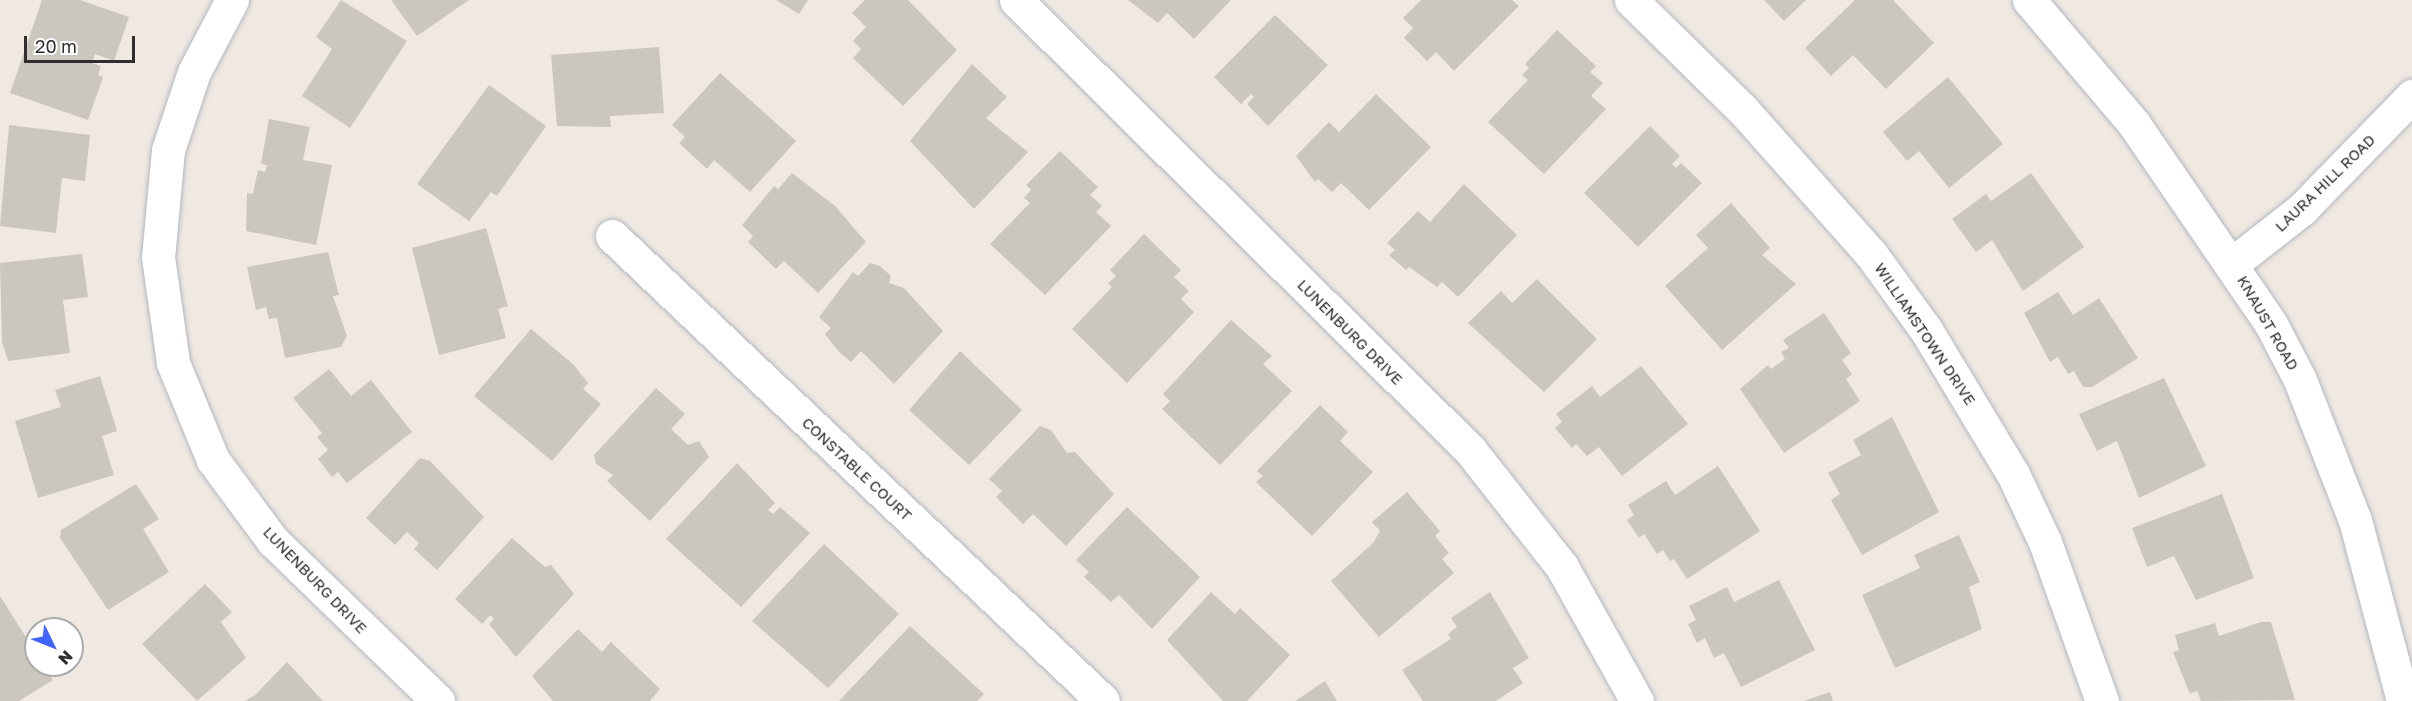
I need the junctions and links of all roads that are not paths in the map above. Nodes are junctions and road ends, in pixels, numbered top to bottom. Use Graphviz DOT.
graph roads {
  1 [pos="232,0"];
  2 [pos="1016,0"];
  3 [pos="1631,0"];
  4 [pos="2029,0"];
  5 [pos="2412,96"];
  6 [pos="612,236"];
  7 [pos="2233,263"];
  8 [pos="438,701"];
  9 [pos="1103,701"];
  10 [pos="1637,701"];
  11 [pos="2102,701"];
  12 [pos="2403,701"];
  1 -- 8 [label="street, LUNENBURG DRIVE"];
  2 -- 10 [label="street, LUNENBURG DRIVE"];
  3 -- 11 [label="street, WILLIAMSTOWN DRIVE"];
  4 -- 7 [label="street, KNAUST ROAD"];
  5 -- 7 [label="street, LAURA HILL ROAD"];
  6 -- 9 [label="street, CONSTABLE COURT"];
  7 -- 12 [label="street, KNAUST ROAD"];
}
